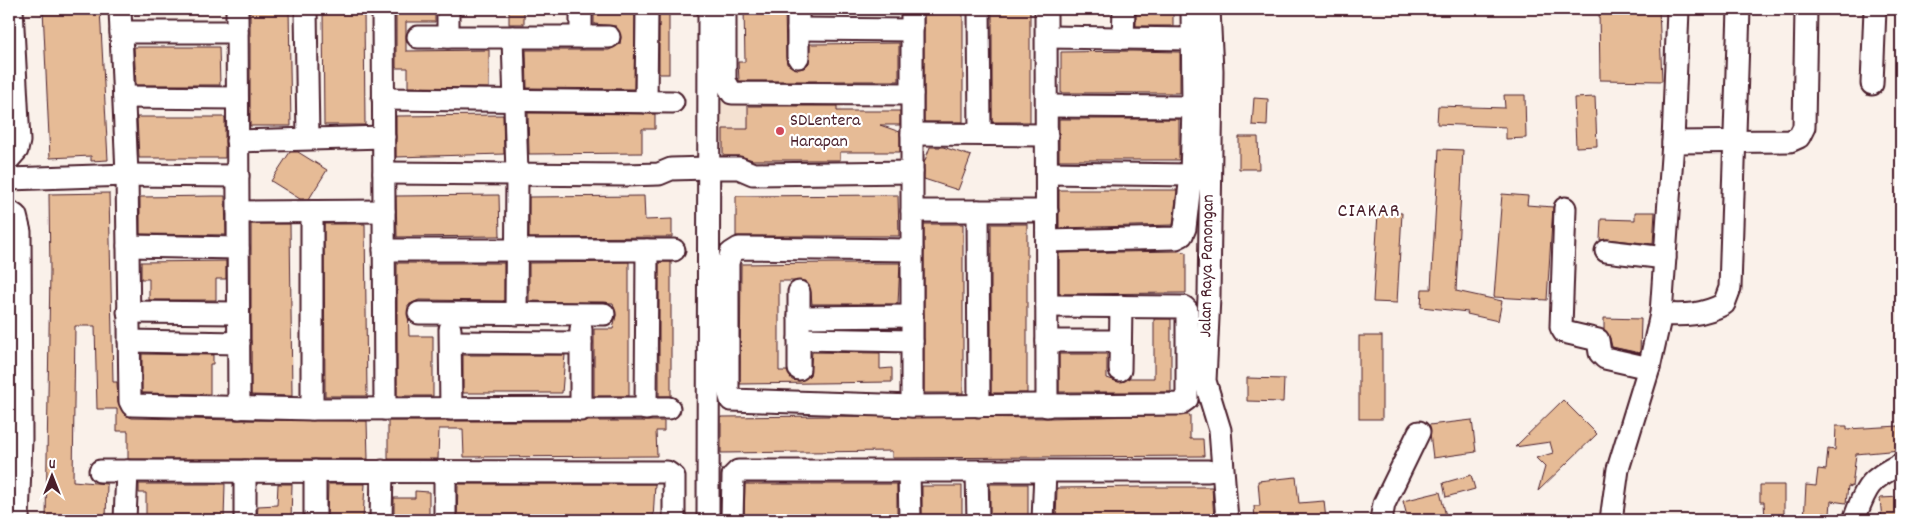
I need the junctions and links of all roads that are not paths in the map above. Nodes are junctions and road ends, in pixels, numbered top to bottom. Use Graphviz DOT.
graph roads {
  1 [pos="12,9"];
  2 [pos="120,9"];
  3 [pos="237,9"];
  4 [pos="306,9"];
  5 [pos="383,9"];
  6 [pos="448,9"];
  7 [pos="582,9"];
  8 [pos="647,9"];
  9 [pos="709,9"];
  10 [pos="725,9"];
  11 [pos="912,9"];
  12 [pos="979,9"];
  13 [pos="1046,9"];
  14 [pos="1124,9"];
  15 [pos="1192,9"];
  16 [pos="1209,9"];
  17 [pos="1678,9"];
  18 [pos="1739,9"];
  19 [pos="1806,9"];
  20 [pos="1875,9"];
  21 [pos="798,19"];
  22 [pos="912,30"];
  23 [pos="11,31"];
  24 [pos="120,32"];
  25 [pos="237,32"];
  26 [pos="418,37"];
  27 [pos="448,37"];
  28 [pos="513,37"];
  29 [pos="582,37"];
  30 [pos="610,37"];
  31 [pos="1047,37"];
  32 [pos="1123,38"];
  33 [pos="1192,39"];
  34 [pos="798,57"];
  35 [pos="1872,84"];
  36 [pos="912,94"];
  37 [pos="124,98"];
  38 [pos="237,98"];
  39 [pos="383,99"];
  40 [pos="514,100"];
  41 [pos="646,102"];
  42 [pos="673,102"];
  43 [pos="1047,106"];
  44 [pos="1193,107"];
  45 [pos="912,134"];
  46 [pos="980,134"];
  47 [pos="1047,135"];
  48 [pos="384,137"];
  49 [pos="308,138"];
  50 [pos="237,141"];
  51 [pos="1673,142"];
  52 [pos="1735,142"];
  53 [pos="9,160"];
  54 [pos="912,172"];
  55 [pos="384,173"];
  56 [pos="1047,173"];
  57 [pos="127,174"];
  58 [pos="517,175"];
  59 [pos="688,175"];
  60 [pos="1191,175"];
  61 [pos="238,176"];
  62 [pos="9,179"];
  63 [pos="1566,208"];
  64 [pos="384,211"];
  65 [pos="912,211"];
  66 [pos="978,211"];
  67 [pos="1047,211"];
  68 [pos="9,212"];
  69 [pos="238,212"];
  70 [pos="312,212"];
  71 [pos="1047,241"];
  72 [pos="128,246"];
  73 [pos="238,248"];
  74 [pos="384,250"];
  75 [pos="516,250"];
  76 [pos="647,250"];
  77 [pos="674,250"];
  78 [pos="912,250"];
  79 [pos="1606,251"];
  80 [pos="1665,258"];
  81 [pos="800,292"];
  82 [pos="1047,306"];
  83 [pos="1121,306"];
  84 [pos="128,312"];
  85 [pos="238,314"];
  86 [pos="419,314"];
  87 [pos="450,314"];
  88 [pos="516,314"];
  89 [pos="582,314"];
  90 [pos="604,314"];
  91 [pos="1661,314"];
  92 [pos="912,316"];
  93 [pos="800,317"];
  94 [pos="800,339"];
  95 [pos="129,341"];
  96 [pos="912,341"];
  97 [pos="1047,341"];
  98 [pos="1120,341"];
  99 [pos="450,342"];
  100 [pos="239,343"];
  101 [pos="581,343"];
  102 [pos="1649,368"];
  103 [pos="800,369"];
  104 [pos="1120,370"];
  105 [pos="15,380"];
  106 [pos="912,406"];
  107 [pos="979,406"];
  108 [pos="1047,406"];
  109 [pos="239,408"];
  110 [pos="668,408"];
  111 [pos="312,409"];
  112 [pos="385,409"];
  113 [pos="452,409"];
  114 [pos="646,409"];
  115 [pos="581,410"];
  116 [pos="1419,432"];
  117 [pos="1901,464"];
  118 [pos="100,471"];
  119 [pos="127,471"];
  120 [pos="245,471"];
  121 [pos="315,471"];
  122 [pos="382,471"];
  123 [pos="1208,471"];
  124 [pos="445,472"];
  125 [pos="909,472"];
  126 [pos="977,472"];
  127 [pos="1044,472"];
  128 [pos="15,516"];
  129 [pos="125,520"];
  130 [pos="245,520"];
  131 [pos="314,520"];
  132 [pos="381,520"];
  133 [pos="445,520"];
  134 [pos="674,520"];
  135 [pos="708,520"];
  136 [pos="732,520"];
  137 [pos="910,520"];
  138 [pos="978,520"];
  139 [pos="1043,520"];
  140 [pos="1227,520"];
  141 [pos="1381,520"];
  142 [pos="1611,520"];
  143 [pos="1854,520"];
  1 -- 23 [label="street"];
  2 -- 24 [label="street"];
  3 -- 25 [label="street"];
  4 -- 49 [label="street"];
  5 -- 39 [label="street"];
  6 -- 27 [label="street"];
  7 -- 29 [label="street"];
  8 -- 41 [label="street"];
  9 -- 59 [label="street"];
  10 -- 36 [label="street"];
  11 -- 22 [label="street"];
  12 -- 46 [label="street"];
  13 -- 31 [label="street"];
  14 -- 32 [label="street"];
  15 -- 33 [label="street"];
  16 -- 140 [label="street, Jalan Raya Panongan"];
  17 -- 51 [label="street"];
  18 -- 52 [label="street"];
  19 -- 52 [label="street"];
  20 -- 35 [label="street"];
  21 -- 22 [label="street"];
  21 -- 34 [label="street"];
  22 -- 36 [label="street"];
  23 -- 53 [label="street"];
  24 -- 25 [label="street"];
  24 -- 37 [label="street"];
  25 -- 38 [label="street"];
  26 -- 27 [label="street"];
  27 -- 28 [label="street"];
  28 -- 29 [label="street"];
  28 -- 40 [label="street"];
  29 -- 30 [label="street"];
  31 -- 32 [label="street"];
  31 -- 43 [label="street"];
  32 -- 33 [label="street"];
  33 -- 44 [label="street"];
  36 -- 45 [label="street"];
  37 -- 38 [label="street"];
  37 -- 57 [label="street"];
  38 -- 50 [label="street"];
  39 -- 40 [label="street"];
  39 -- 48 [label="street"];
  40 -- 41 [label="street"];
  40 -- 58 [label="street"];
  41 -- 42 [label="street"];
  43 -- 44 [label="street"];
  43 -- 47 [label="street"];
  44 -- 60 [label="street"];
  45 -- 46 [label="street"];
  45 -- 54 [label="street"];
  46 -- 47 [label="street"];
  47 -- 56 [label="street"];
  48 -- 49 [label="street"];
  48 -- 55 [label="street"];
  49 -- 50 [label="street"];
  50 -- 61 [label="street"];
  51 -- 52 [label="street"];
  51 -- 80 [label="street"];
  52 -- 91 [label="street"];
  54 -- 59 [label="street"];
  54 -- 65 [label="street"];
  55 -- 58 [label="street"];
  55 -- 64 [label="street"];
  56 -- 60 [label="street"];
  56 -- 67 [label="street"];
  57 -- 61 [label="street"];
  57 -- 62 [label="street"];
  57 -- 72 [label="street"];
  58 -- 59 [label="street"];
  58 -- 75 [label="street"];
  59 -- 135 [label="street"];
  60 -- 71 [label="street"];
  61 -- 69 [label="street"];
  63 -- 102 [label="street"];
  64 -- 70 [label="street"];
  64 -- 74 [label="street"];
  65 -- 66 [label="street"];
  65 -- 78 [label="street"];
  66 -- 67 [label="street"];
  66 -- 107 [label="street"];
  67 -- 71 [label="street"];
  68 -- 105 [label="street"];
  69 -- 70 [label="street"];
  69 -- 73 [label="street"];
  70 -- 111 [label="street"];
  71 -- 82 [label="street"];
  72 -- 73 [label="street"];
  72 -- 84 [label="street"];
  73 -- 85 [label="street"];
  74 -- 75 [label="street"];
  74 -- 112 [label="street"];
  75 -- 76 [label="street"];
  75 -- 88 [label="street"];
  76 -- 77 [label="street"];
  76 -- 114 [label="street"];
  78 -- 92 [label="street"];
  78 -- 106 [label="street"];
  79 -- 80 [label="street"];
  80 -- 91 [label="street"];
  81 -- 93 [label="street"];
  82 -- 83 [label="street"];
  82 -- 97 [label="street"];
  83 -- 98 [label="street"];
  83 -- 108 [label="street"];
  84 -- 85 [label="street"];
  84 -- 95 [label="street"];
  85 -- 100 [label="street"];
  86 -- 87 [label="street"];
  87 -- 88 [label="street"];
  87 -- 99 [label="street"];
  88 -- 89 [label="street"];
  89 -- 90 [label="street"];
  89 -- 101 [label="street"];
  91 -- 102 [label="street"];
  92 -- 93 [label="street"];
  92 -- 96 [label="street"];
  93 -- 94 [label="street"];
  94 -- 96 [label="street"];
  94 -- 103 [label="street"];
  95 -- 100 [label="street"];
  95 -- 109 [label="street"];
  96 -- 106 [label="street"];
  97 -- 98 [label="street"];
  97 -- 108 [label="street"];
  98 -- 104 [label="street"];
  99 -- 101 [label="street"];
  99 -- 113 [label="street"];
  100 -- 109 [label="street"];
  101 -- 115 [label="street"];
  102 -- 142 [label="street"];
  105 -- 128 [label="street"];
  106 -- 107 [label="street"];
  107 -- 108 [label="street"];
  109 -- 111 [label="street"];
  110 -- 114 [label="street"];
  111 -- 112 [label="street"];
  112 -- 113 [label="street"];
  113 -- 115 [label="street"];
  114 -- 115 [label="street"];
  116 -- 141 [label="street"];
  117 -- 143 [label="street"];
  118 -- 119 [label="street"];
  119 -- 120 [label="street"];
  119 -- 129 [label="street"];
  120 -- 121 [label="street"];
  120 -- 130 [label="street"];
  121 -- 122 [label="street"];
  121 -- 131 [label="street"];
  122 -- 124 [label="street"];
  122 -- 132 [label="street"];
  123 -- 127 [label="street"];
  124 -- 133 [label="street"];
  124 -- 134 [label="street"];
  125 -- 126 [label="street"];
  125 -- 136 [label="street"];
  125 -- 137 [label="street"];
  126 -- 127 [label="street"];
  126 -- 138 [label="street"];
  127 -- 139 [label="street"];
}
